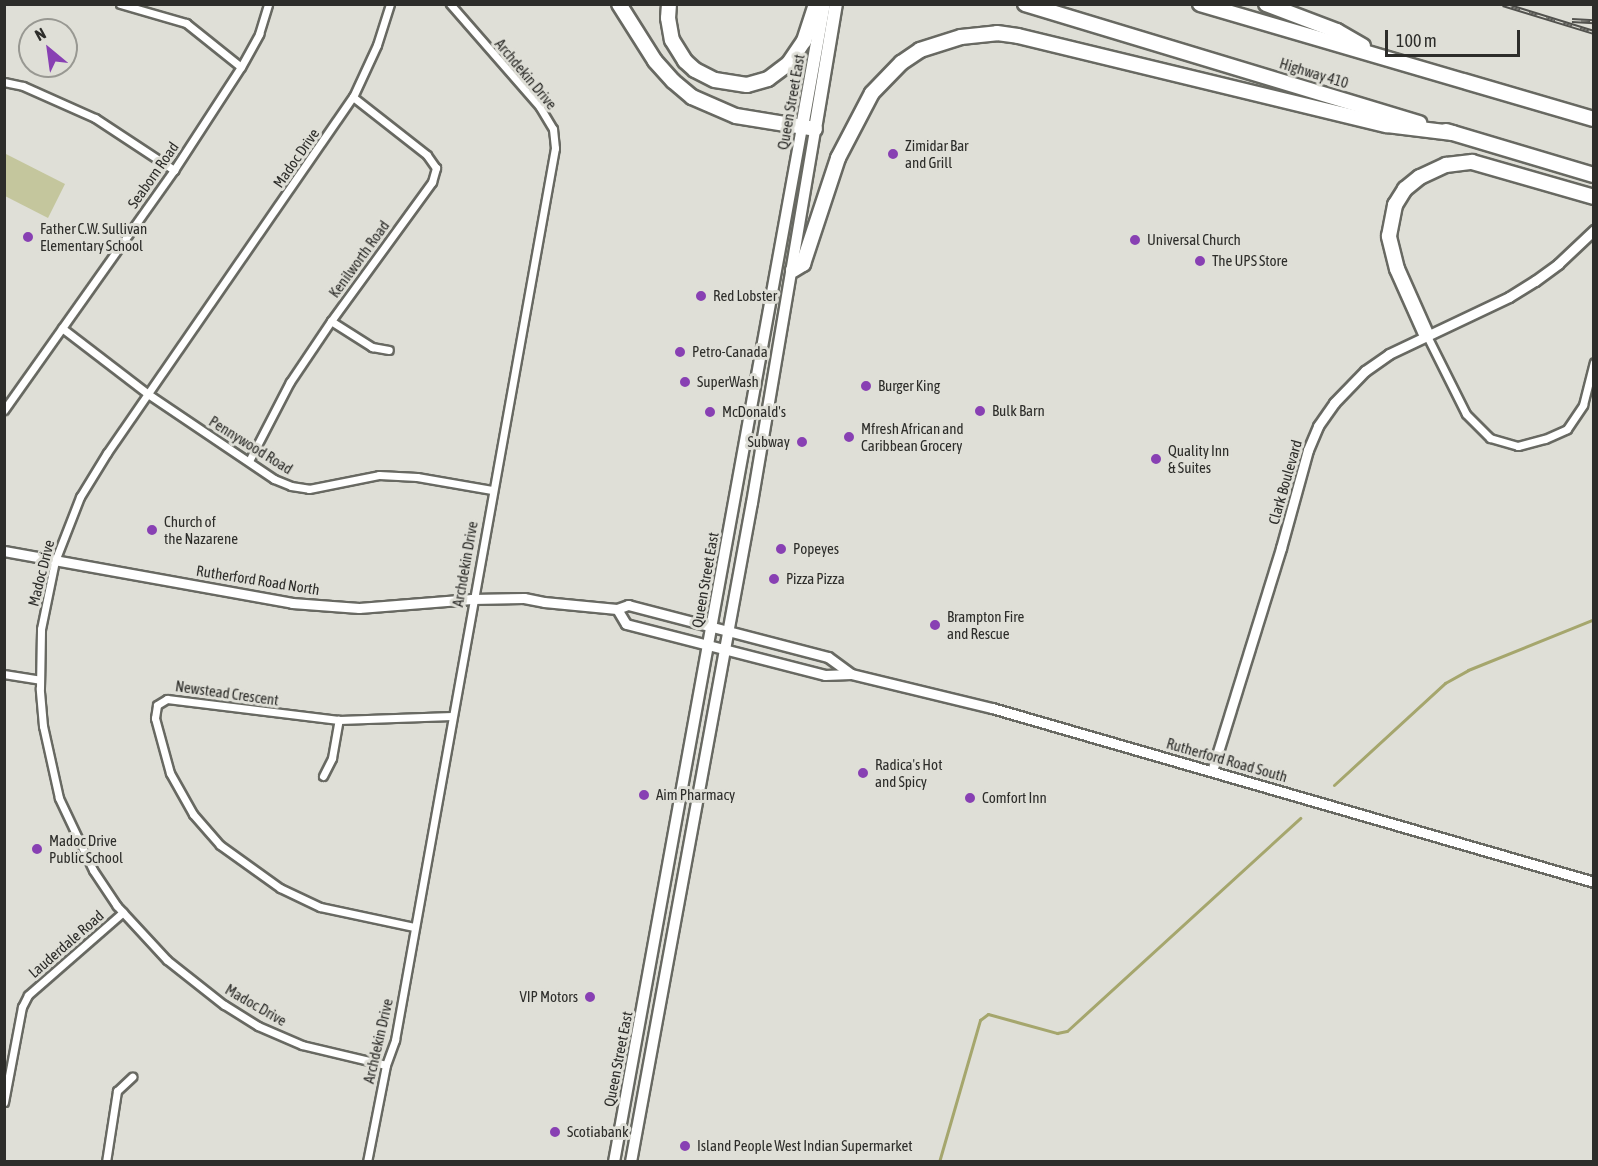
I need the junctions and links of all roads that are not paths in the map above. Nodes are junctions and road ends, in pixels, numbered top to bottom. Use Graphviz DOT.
graph roads {
  1 [pos="120,4"];
  2 [pos="268,4"];
  3 [pos="390,4"];
  4 [pos="450,4"];
  5 [pos="619,4"];
  6 [pos="669,4"];
  7 [pos="816,4"];
  8 [pos="824,4"];
  9 [pos="836,4"];
  10 [pos="1025,4"];
  11 [pos="1200,4"];
  12 [pos="1266,4"];
  13 [pos="1383,58"];
  14 [pos="242,67"];
  15 [pos="4,82"];
  16 [pos="353,97"];
  17 [pos="1593,119"];
  18 [pos="809,128"];
  19 [pos="1453,133"];
  20 [pos="174,170"];
  21 [pos="1593,175"];
  22 [pos="1593,197"];
  23 [pos="1593,230"];
  24 [pos="793,270"];
  25 [pos="331,321"];
  26 [pos="62,328"];
  27 [pos="1426,334"];
  28 [pos="388,350"];
  29 [pos="1593,362"];
  30 [pos="148,394"];
  31 [pos="4,410"];
  32 [pos="249,460"];
  33 [pos="492,490"];
  34 [pos="4,551"];
  35 [pos="56,561"];
  36 [pos="472,599"];
  37 [pos="617,609"];
  38 [pos="712,626"];
  39 [pos="727,630"];
  40 [pos="708,646"];
  41 [pos="724,650"];
  42 [pos="4,674"];
  43 [pos="851,674"];
  44 [pos="40,680"];
  45 [pos="452,716"];
  46 [pos="339,720"];
  47 [pos="1212,771"];
  48 [pos="323,776"];
  49 [pos="1593,882"];
  50 [pos="123,912"];
  51 [pos="414,927"];
  52 [pos="386,1065"];
  53 [pos="132,1077"];
  54 [pos="4,1102"];
  55 [pos="106,1161"];
  56 [pos="367,1161"];
  57 [pos="614,1161"];
  58 [pos="631,1161"];
  1 -- 14 [label="street"];
  2 -- 14 [label="street, Seaborn Road"];
  3 -- 16 [label="street, Madoc Drive"];
  4 -- 33 [label="street, Archdekin Drive"];
  5 -- 18 [label="highway"];
  6 -- 7 [label="highway"];
  8 -- 18 [label="main road, Queen Street East"];
  9 -- 18 [label="main road, Queen Street East"];
  10 -- 19 [label="highway, Highway 410"];
  11 -- 13 [label="highway"];
  12 -- 13 [label="highway"];
  13 -- 17 [label="highway"];
  14 -- 20 [label="street, Seaborn Road"];
  15 -- 20 [label="street"];
  16 -- 25 [label="street, Kenilworth Road"];
  16 -- 30 [label="street, Madoc Drive"];
  18 -- 24 [label="main road, Queen Street East"];
  18 -- 38 [label="main road, Queen Street East"];
  19 -- 21 [label="highway, Highway 410"];
  19 -- 24 [label="highway"];
  20 -- 26 [label="street, Seaborn Road"];
  22 -- 27 [label="highway"];
  23 -- 27 [label="street, Clark Boulevard"];
  24 -- 39 [label="main road, Queen Street East"];
  25 -- 28 [label="street"];
  25 -- 32 [label="street, Kenilworth Road"];
  26 -- 30 [label="street, Pennywood Road"];
  26 -- 31 [label="street, Seaborn Road"];
  27 -- 29 [label="street"];
  27 -- 47 [label="street, Clark Boulevard"];
  30 -- 32 [label="street, Pennywood Road"];
  30 -- 35 [label="street, Madoc Drive"];
  32 -- 33 [label="street, Pennywood Road"];
  33 -- 36 [label="street, Archdekin Drive"];
  34 -- 35 [label="street, Rutherford Road North"];
  35 -- 36 [label="street, Rutherford Road North"];
  35 -- 44 [label="street, Madoc Drive"];
  36 -- 37 [label="street, Rutherford Road North"];
  36 -- 45 [label="street, Archdekin Drive"];
  37 -- 38 [label="street, Rutherford Road North"];
  37 -- 40 [label="street, Rutherford Road South"];
  38 -- 39 [label="street, Rutherford Road South"];
  38 -- 40 [label="main road, Queen Street East"];
  39 -- 41 [label="main road, Queen Street East"];
  39 -- 43 [label="street, Rutherford Road South"];
  40 -- 41 [label="street, Rutherford Road South"];
  40 -- 57 [label="main road, Queen Street East"];
  41 -- 43 [label="street, Rutherford Road South"];
  41 -- 58 [label="main road, Queen Street East"];
  42 -- 44 [label="street"];
  43 -- 47 [label="street, Rutherford Road South"];
  44 -- 50 [label="street, Madoc Drive"];
  45 -- 46 [label="street, Newstead Crescent"];
  45 -- 51 [label="street, Archdekin Drive"];
  46 -- 48 [label="street"];
  46 -- 51 [label="street, Newstead Crescent"];
  47 -- 49 [label="street, Rutherford Road South"];
  50 -- 52 [label="street, Madoc Drive"];
  50 -- 54 [label="street, Lauderdale Road"];
  51 -- 52 [label="street, Archdekin Drive"];
  52 -- 56 [label="street, Archdekin Drive"];
  53 -- 55 [label="street"];
}
